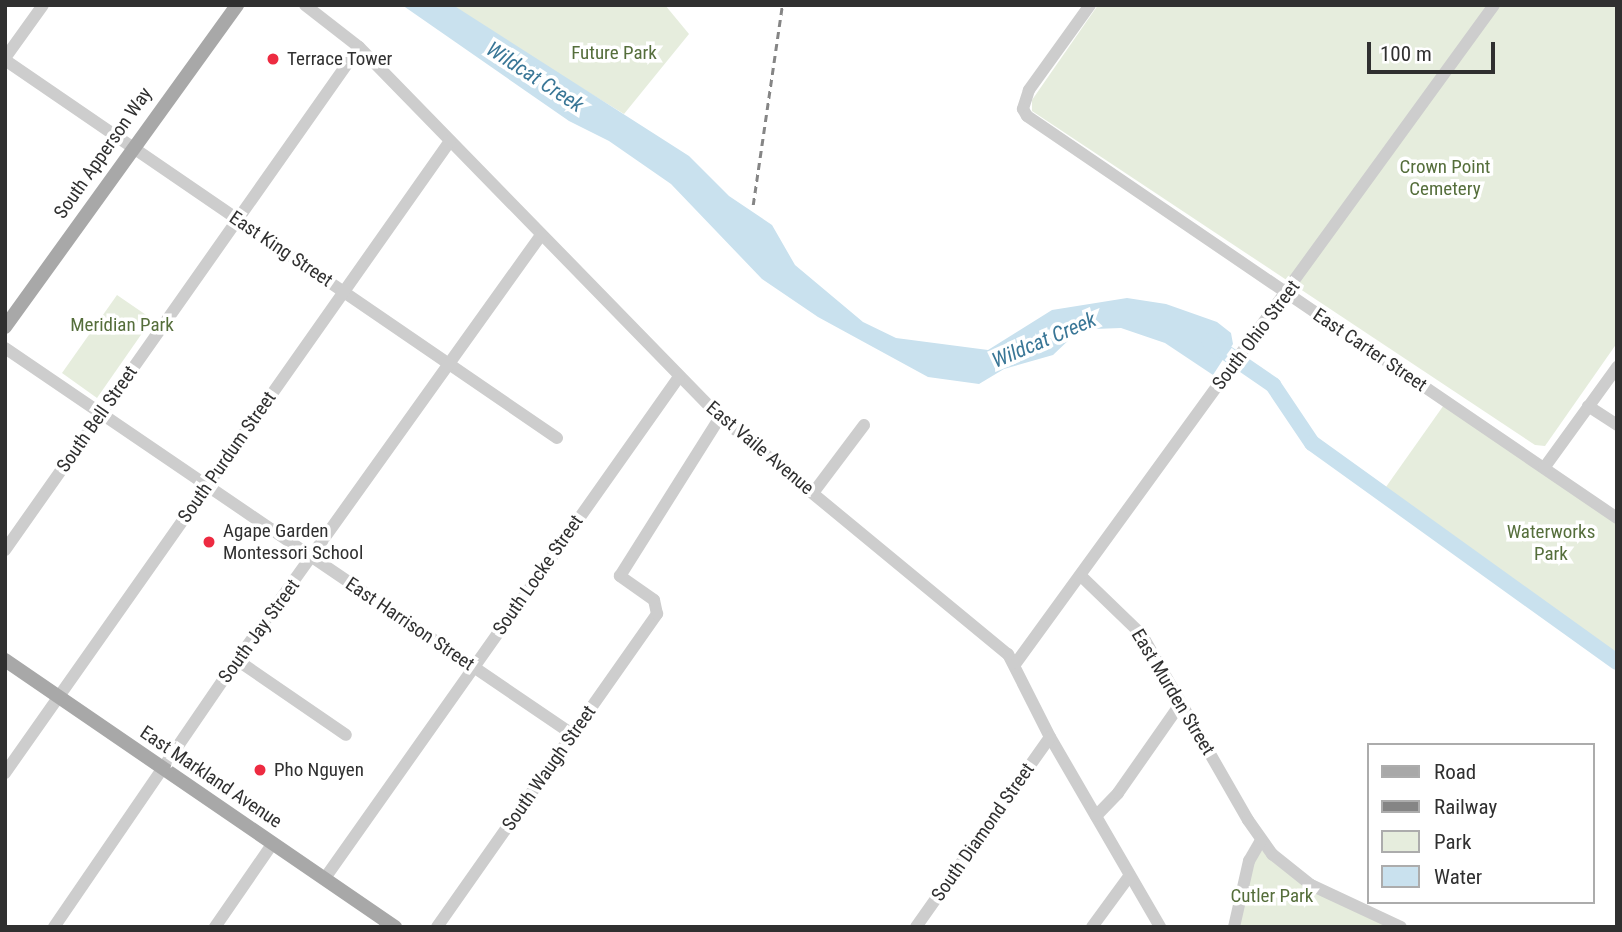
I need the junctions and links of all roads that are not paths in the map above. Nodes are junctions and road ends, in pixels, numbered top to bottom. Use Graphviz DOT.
graph roads {
  1 [pos="43,5"];
  2 [pos="237,5"];
  3 [pos="305,5"];
  4 [pos="1090,5"];
  5 [pos="1494,5"];
  6 [pos="359,47"];
  7 [pos="5,59"];
  8 [pos="450,141"];
  9 [pos="132,146"];
  10 [pos="237,219"];
  11 [pos="541,235"];
  12 [pos="343,291"];
  13 [pos="1288,293"];
  14 [pos="5,327"];
  15 [pos="5,348"];
  16 [pos="449,364"];
  17 [pos="1617,367"];
  18 [pos="680,377"];
  19 [pos="1588,406"];
  20 [pos="101,413"];
  21 [pos="720,417"];
  22 [pos="864,425"];
  23 [pos="1617,425"];
  24 [pos="557,438"];
  25 [pos="1544,468"];
  26 [pos="207,486"];
  27 [pos="813,493"];
  28 [pos="1617,518"];
  29 [pos="5,550"];
  30 [pos="312,557"];
  31 [pos="1082,576"];
  32 [pos="5,660"];
  33 [pos="237,660"];
  34 [pos="1016,663"];
  35 [pos="473,667"];
  36 [pos="59,697"];
  37 [pos="1181,703"];
  38 [pos="572,734"];
  39 [pos="346,735"];
  40 [pos="1051,737"];
  41 [pos="163,768"];
  42 [pos="5,773"];
  43 [pos="1096,816"];
  44 [pos="1261,840"];
  45 [pos="273,843"];
  46 [pos="1130,875"];
  47 [pos="325,878"];
  48 [pos="377,922"];
  49 [pos="54,927"];
  50 [pos="215,927"];
  51 [pos="395,927"];
  52 [pos="437,927"];
  53 [pos="916,927"];
  54 [pos="1092,927"];
  55 [pos="1160,927"];
  56 [pos="1234,927"];
  57 [pos="1401,927"];
  1 -- 7 [label="street"];
  2 -- 9 [label="main road, South Apperson Way"];
  3 -- 6 [label="street, East Vaile Avenue"];
  4 -- 13 [label="street, East Carter Street"];
  5 -- 13 [label="street, South Ohio Street"];
  6 -- 8 [label="street, East Vaile Avenue"];
  6 -- 10 [label="street, South Bell Street"];
  7 -- 9 [label="street, East King Street"];
  8 -- 11 [label="street, East Vaile Avenue"];
  8 -- 12 [label="street, South Purdum Street"];
  9 -- 10 [label="street, East King Street"];
  9 -- 14 [label="main road, South Apperson Way"];
  10 -- 12 [label="street, East King Street"];
  10 -- 20 [label="street, South Bell Street"];
  11 -- 16 [label="street, South Jay Street"];
  11 -- 18 [label="street, East Vaile Avenue"];
  12 -- 16 [label="street, East King Street"];
  12 -- 26 [label="street, South Purdum Street"];
  13 -- 25 [label="street, East Carter Street"];
  13 -- 31 [label="street, South Ohio Street"];
  15 -- 20 [label="street, East Harrison Street"];
  16 -- 24 [label="street, East King Street"];
  16 -- 30 [label="street, South Jay Street"];
  17 -- 19 [label="street"];
  18 -- 21 [label="street, East Vaile Avenue"];
  18 -- 35 [label="street, South Locke Street"];
  19 -- 23 [label="street"];
  19 -- 25 [label="street"];
  20 -- 26 [label="street, East Harrison Street"];
  20 -- 29 [label="street, South Bell Street"];
  21 -- 27 [label="street, East Vaile Avenue"];
  21 -- 38 [label="street, South Waugh Street"];
  22 -- 27 [label="street"];
  25 -- 28 [label="street, East Carter Street"];
  26 -- 30 [label="street, East Harrison Street"];
  26 -- 36 [label="street, South Purdum Street"];
  27 -- 34 [label="street, East Vaile Avenue"];
  30 -- 33 [label="street, South Jay Street"];
  30 -- 35 [label="street, East Harrison Street"];
  31 -- 34 [label="street, South Ohio Street"];
  31 -- 37 [label="street, East Murden Street"];
  32 -- 36 [label="main road, East Markland Avenue"];
  33 -- 39 [label="street"];
  33 -- 41 [label="street, South Jay Street"];
  34 -- 40 [label="street, East Vaile Avenue"];
  35 -- 38 [label="street, East Harrison Street"];
  35 -- 47 [label="street, South Locke Street"];
  36 -- 41 [label="main road, East Markland Avenue"];
  36 -- 42 [label="street, South Purdum Street"];
  37 -- 43 [label="street"];
  37 -- 44 [label="street, East Murden Street"];
  38 -- 52 [label="street, South Waugh Street"];
  40 -- 43 [label="street, East Vaile Avenue"];
  40 -- 53 [label="street, South Diamond Street"];
  41 -- 45 [label="main road, East Markland Avenue"];
  41 -- 49 [label="street, South Jay Street"];
  43 -- 46 [label="street, East Vaile Avenue"];
  44 -- 56 [label="street"];
  44 -- 57 [label="street"];
  45 -- 47 [label="main road, East Markland Avenue"];
  45 -- 50 [label="street"];
  46 -- 54 [label="street"];
  46 -- 55 [label="street, East Vaile Avenue"];
  47 -- 48 [label="main road, East Markland Avenue"];
  48 -- 51 [label="main road, East Markland Avenue"];
}
